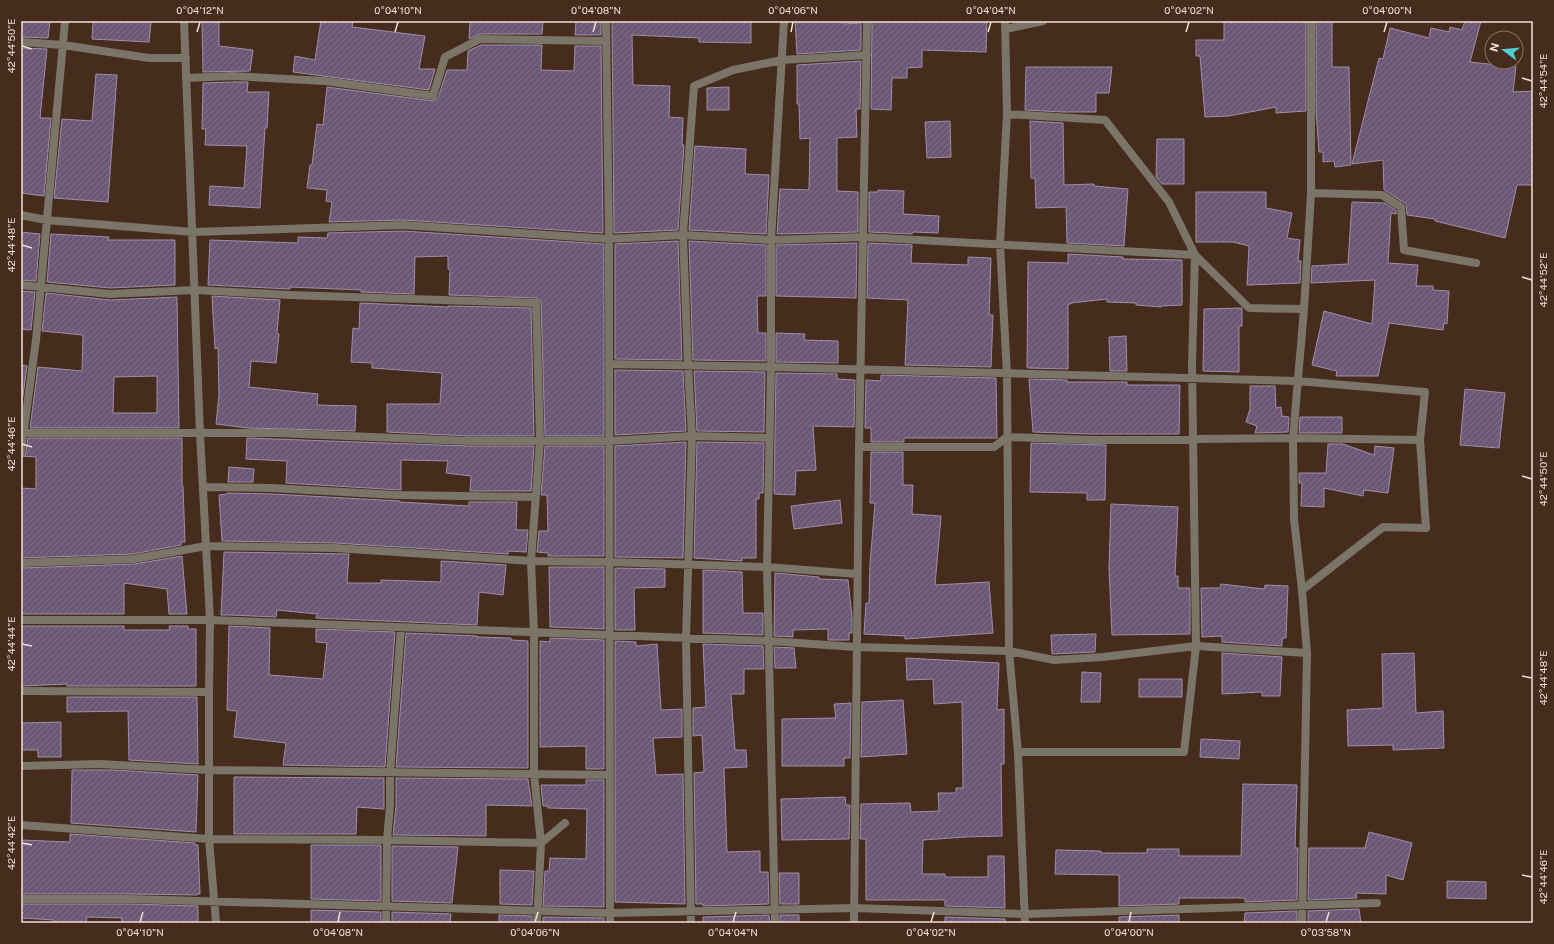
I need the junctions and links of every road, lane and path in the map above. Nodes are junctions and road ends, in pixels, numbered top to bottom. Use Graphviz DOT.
graph roads {
  1 [pos="65,21"];
  2 [pos="184,21"];
  3 [pos="606,21"];
  4 [pos="784,21"];
  5 [pos="867,21"];
  6 [pos="1043,21"];
  7 [pos="1311,21"];
  8 [pos="1006,25"];
  9 [pos="21,42"];
  10 [pos="606,42"];
  11 [pos="63,45"];
  12 [pos="867,55"];
  13 [pos="186,58"];
  14 [pos="782,60"];
  15 [pos="186,78"];
  16 [pos="1008,114"];
  17 [pos="1311,192"];
  18 [pos="21,215"];
  19 [pos="46,220"];
  20 [pos="193,232"];
  21 [pos="683,235"];
  22 [pos="863,237"];
  23 [pos="609,239"];
  24 [pos="771,240"];
  25 [pos="1000,244"];
  26 [pos="1196,255"];
  27 [pos="1476,263"];
  28 [pos="21,285"];
  29 [pos="40,287"];
  30 [pos="195,290"];
  31 [pos="1304,309"];
  32 [pos="609,364"];
  33 [pos="688,366"];
  34 [pos="771,367"];
  35 [pos="861,369"];
  36 [pos="1007,374"];
  37 [pos="1192,379"];
  38 [pos="1298,381"];
  39 [pos="22,433"];
  40 [pos="200,434"];
  41 [pos="692,436"];
  42 [pos="1007,437"];
  43 [pos="769,438"];
  44 [pos="1293,438"];
  45 [pos="1193,439"];
  46 [pos="540,440"];
  47 [pos="1420,440"];
  48 [pos="609,441"];
  49 [pos="858,447"];
  50 [pos="21,451"];
  51 [pos="203,487"];
  52 [pos="536,497"];
  53 [pos="206,546"];
  54 [pos="21,562"];
  55 [pos="531,562"];
  56 [pos="609,562"];
  57 [pos="688,566"];
  58 [pos="767,567"];
  59 [pos="857,574"];
  60 [pos="1302,590"];
  61 [pos="21,620"];
  62 [pos="210,620"];
  63 [pos="401,628"];
  64 [pos="534,632"];
  65 [pos="609,636"];
  66 [pos="686,639"];
  67 [pos="769,641"];
  68 [pos="1196,646"];
  69 [pos="856,648"];
  70 [pos="1009,651"];
  71 [pos="1306,653"];
  72 [pos="21,691"];
  73 [pos="209,692"];
  74 [pos="1018,752"];
  75 [pos="21,766"];
  76 [pos="209,770"];
  77 [pos="390,772"];
  78 [pos="534,774"];
  79 [pos="610,775"];
  80 [pos="565,823"];
  81 [pos="21,825"];
  82 [pos="209,839"];
  83 [pos="387,840"];
  84 [pos="541,843"];
  85 [pos="21,899"];
  86 [pos="215,902"];
  87 [pos="1377,903"];
  88 [pos="1302,906"];
  89 [pos="387,907"];
  90 [pos="854,908"];
  91 [pos="536,911"];
  92 [pos="775,911"];
  93 [pos="690,912"];
  94 [pos="610,913"];
  95 [pos="1025,914"];
  96 [pos="216,923"];
  97 [pos="386,923"];
  98 [pos="537,923"];
  99 [pos="610,923"];
  100 [pos="691,923"];
  101 [pos="775,923"];
  102 [pos="854,923"];
  103 [pos="1025,923"];
  104 [pos="1302,923"];
  1 -- 11 [label="street"];
  2 -- 13 [label="street"];
  3 -- 10 [label="street"];
  4 -- 14 [label="street"];
  5 -- 12 [label="street"];
  6 -- 8 [label="street"];
  7 -- 17 [label="street"];
  8 -- 16 [label="street"];
  9 -- 11 [label="street"];
  10 -- 15 [label="street"];
  10 -- 23 [label="street"];
  11 -- 13 [label="street"];
  11 -- 19 [label="street"];
  12 -- 14 [label="street"];
  12 -- 22 [label="street"];
  13 -- 15 [label="street"];
  14 -- 21 [label="street"];
  14 -- 24 [label="street"];
  15 -- 20 [label="street"];
  16 -- 25 [label="street"];
  16 -- 26 [label="street"];
  17 -- 27 [label="street"];
  17 -- 31 [label="street"];
  18 -- 19 [label="street"];
  19 -- 20 [label="street"];
  19 -- 29 [label="street"];
  20 -- 23 [label="street"];
  20 -- 30 [label="street"];
  21 -- 23 [label="street"];
  21 -- 24 [label="street"];
  21 -- 33 [label="street"];
  22 -- 24 [label="street"];
  22 -- 25 [label="street"];
  22 -- 35 [label="street"];
  23 -- 32 [label="street"];
  24 -- 34 [label="street"];
  25 -- 26 [label="street"];
  25 -- 36 [label="street"];
  26 -- 31 [label="street"];
  26 -- 37 [label="street"];
  28 -- 29 [label="street"];
  29 -- 30 [label="street"];
  29 -- 39 [label="street"];
  30 -- 40 [label="street"];
  30 -- 46 [label="street"];
  31 -- 38 [label="street"];
  32 -- 33 [label="street"];
  32 -- 48 [label="street"];
  33 -- 34 [label="street"];
  33 -- 41 [label="street"];
  34 -- 35 [label="street"];
  34 -- 43 [label="street"];
  35 -- 36 [label="street"];
  35 -- 49 [label="street"];
  36 -- 37 [label="street"];
  36 -- 42 [label="street"];
  37 -- 38 [label="street"];
  37 -- 45 [label="street"];
  38 -- 44 [label="street"];
  38 -- 47 [label="street"];
  39 -- 40 [label="street"];
  39 -- 50 [label="street"];
  40 -- 46 [label="street"];
  40 -- 51 [label="street"];
  41 -- 43 [label="street"];
  41 -- 48 [label="street"];
  41 -- 57 [label="street"];
  42 -- 45 [label="street"];
  42 -- 49 [label="street"];
  42 -- 70 [label="street"];
  43 -- 58 [label="street"];
  44 -- 45 [label="street"];
  44 -- 47 [label="street"];
  44 -- 60 [label="street"];
  45 -- 68 [label="street"];
  46 -- 48 [label="street"];
  46 -- 52 [label="street"];
  47 -- 60 [label="street"];
  48 -- 56 [label="street"];
  49 -- 59 [label="street"];
  51 -- 52 [label="street"];
  51 -- 53 [label="street"];
  52 -- 55 [label="street"];
  53 -- 54 [label="street"];
  53 -- 55 [label="street"];
  53 -- 62 [label="street"];
  55 -- 56 [label="street"];
  55 -- 64 [label="street"];
  56 -- 57 [label="street"];
  56 -- 65 [label="street"];
  57 -- 58 [label="street"];
  57 -- 66 [label="street"];
  58 -- 59 [label="street"];
  58 -- 67 [label="street"];
  59 -- 69 [label="street"];
  60 -- 71 [label="street"];
  61 -- 62 [label="street"];
  62 -- 63 [label="street"];
  62 -- 73 [label="street"];
  63 -- 64 [label="street"];
  63 -- 77 [label="street"];
  64 -- 65 [label="street"];
  64 -- 78 [label="street"];
  65 -- 66 [label="street"];
  65 -- 79 [label="street"];
  66 -- 67 [label="street"];
  66 -- 93 [label="street"];
  67 -- 69 [label="street"];
  67 -- 92 [label="street"];
  68 -- 70 [label="street"];
  68 -- 71 [label="street"];
  68 -- 74 [label="street"];
  69 -- 70 [label="street"];
  69 -- 90 [label="street"];
  70 -- 74 [label="street"];
  71 -- 88 [label="street"];
  72 -- 73 [label="street"];
  73 -- 76 [label="street"];
  74 -- 95 [label="street"];
  75 -- 76 [label="street"];
  76 -- 77 [label="street"];
  76 -- 82 [label="street"];
  77 -- 78 [label="street"];
  77 -- 83 [label="street"];
  78 -- 79 [label="street"];
  78 -- 84 [label="street"];
  79 -- 94 [label="street"];
  80 -- 84 [label="street"];
  81 -- 82 [label="street"];
  82 -- 83 [label="street"];
  82 -- 86 [label="street"];
  83 -- 84 [label="street"];
  83 -- 89 [label="street"];
  84 -- 91 [label="street"];
  85 -- 86 [label="street"];
  86 -- 89 [label="street"];
  86 -- 96 [label="street"];
  87 -- 88 [label="street"];
  88 -- 95 [label="street"];
  88 -- 104 [label="street"];
  89 -- 91 [label="street"];
  89 -- 97 [label="street"];
  90 -- 92 [label="street"];
  90 -- 95 [label="street"];
  90 -- 102 [label="street"];
  91 -- 94 [label="street"];
  91 -- 98 [label="street"];
  92 -- 93 [label="street"];
  92 -- 101 [label="street"];
  93 -- 94 [label="street"];
  93 -- 100 [label="street"];
  94 -- 99 [label="street"];
  95 -- 103 [label="street"];
}
